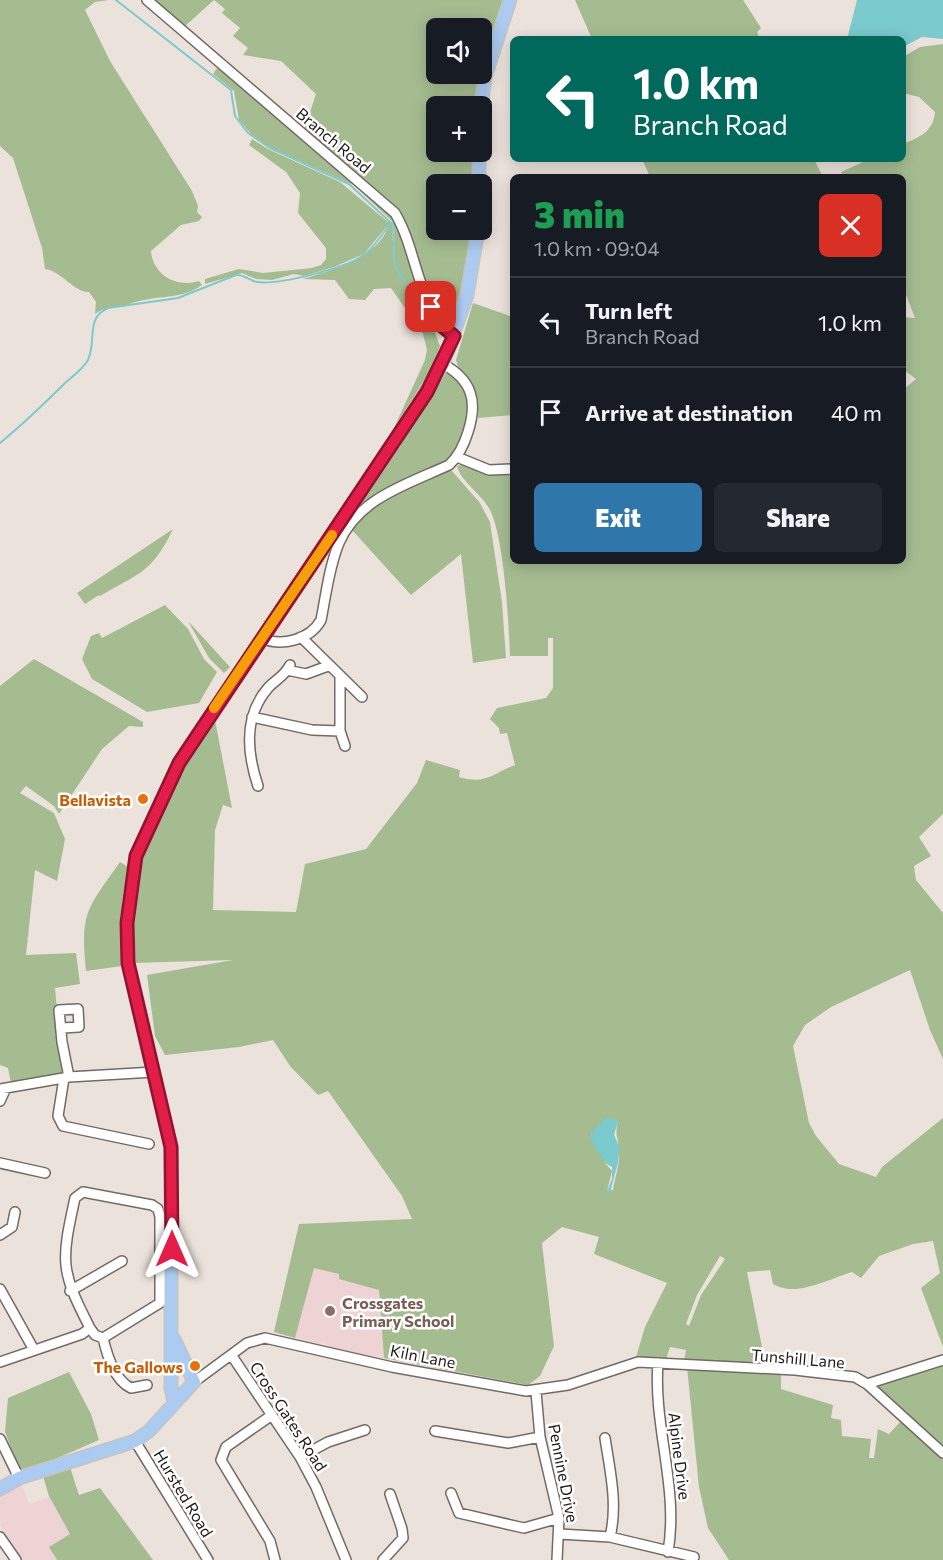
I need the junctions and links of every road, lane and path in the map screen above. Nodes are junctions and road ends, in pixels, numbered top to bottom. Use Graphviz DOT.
graph roads {
  1 [pos="147,0"];
  2 [pos="510,0"];
  3 [pos="482,96"];
  4 [pos="477,240"];
  5 [pos="454,336"];
  6 [pos="442,364"];
  7 [pos="458,457"];
  8 [pos="510,469"];
  9 [pos="301,637"];
  10 [pos="262,638"];
  11 [pos="328,666"];
  12 [pos="340,677"];
  13 [pos="362,697"];
  14 [pos="252,717"];
  15 [pos="340,731"];
  16 [pos="345,746"];
  17 [pos="258,786"];
  18 [pos="62,1028"];
  19 [pos="154,1072"];
  20 [pos="67,1078"];
  21 [pos="3,1089"];
  22 [pos="0,1101"];
  23 [pos="149,1144"];
  24 [pos="0,1163"];
  25 [pos="45,1173"];
  26 [pos="15,1212"];
  27 [pos="0,1235"];
  28 [pos="122,1261"];
  29 [pos="0,1289"];
  30 [pos="70,1291"];
  31 [pos="90,1328"];
  32 [pos="173,1335"];
  33 [pos="103,1338"];
  34 [pos="33,1350"];
  35 [pos="232,1356"];
  36 [pos="943,1360"];
  37 [pos="0,1362"];
  38 [pos="658,1363"];
  39 [pos="194,1382"];
  40 [pos="867,1384"];
  41 [pos="147,1385"];
  42 [pos="536,1392"];
  43 [pos="174,1402"];
  44 [pos="272,1415"];
  45 [pos="365,1430"];
  46 [pos="437,1432"];
  47 [pos="540,1437"];
  48 [pos="605,1438"];
  49 [pos="135,1441"];
  50 [pos="1,1442"];
  51 [pos="943,1453"];
  52 [pos="300,1456"];
  53 [pos="19,1478"];
  54 [pos="0,1490"];
  55 [pos="451,1493"];
  56 [pos="390,1494"];
  57 [pos="559,1518"];
  58 [pos="560,1534"];
  59 [pos="0,1537"];
  60 [pos="610,1537"];
  61 [pos="668,1552"];
  62 [pos="654,1555"];
  63 [pos="694,1557"];
  64 [pos="16,1560"];
  65 [pos="208,1560"];
  66 [pos="275,1560"];
  67 [pos="346,1560"];
  68 [pos="383,1560"];
  69 [pos="557,1560"];
  1 -- 5 [label="street, Branch Road"];
  2 -- 3 [label="main road"];
  4 -- 5 [label="main road"];
  5 -- 6 [label="main road"];
  6 -- 7 [label="street"];
  6 -- 10 [label="main road"];
  7 -- 8 [label="street"];
  7 -- 9 [label="street"];
  9 -- 10 [label="street"];
  9 -- 11 [label="street"];
  10 -- 19 [label="main road"];
  11 -- 12 [label="street"];
  11 -- 14 [label="street"];
  12 -- 13 [label="street"];
  12 -- 15 [label="street"];
  14 -- 15 [label="street"];
  14 -- 17 [label="street"];
  15 -- 16 [label="street"];
  18 -- 20 [label="street"];
  19 -- 20 [label="street"];
  19 -- 32 [label="main road"];
  20 -- 21 [label="street"];
  20 -- 23 [label="street"];
  21 -- 22 [label="street"];
  24 -- 25 [label="street"];
  26 -- 27 [label="street"];
  28 -- 30 [label="street"];
  29 -- 34 [label="street"];
  30 -- 31 [label="street"];
  30 -- 33 [label="street"];
  31 -- 33 [label="street"];
  31 -- 34 [label="street"];
  32 -- 39 [label="main road"];
  32 -- 43 [label="main road"];
  33 -- 41 [label="street"];
  34 -- 37 [label="street"];
  35 -- 39 [label="street, Kiln Lane"];
  35 -- 42 [label="street, Kiln Lane"];
  35 -- 44 [label="street, Cross Gates Road"];
  36 -- 40 [label="street"];
  38 -- 40 [label="street, Tunshill Lane"];
  38 -- 42 [label="street, Kiln Lane"];
  38 -- 61 [label="street, Alpine Drive"];
  39 -- 43 [label="main road"];
  40 -- 51 [label="street, Tunshill Lane"];
  42 -- 47 [label="street, Pennine Drive"];
  43 -- 49 [label="main road"];
  44 -- 52 [label="street, Cross Gates Road"];
  44 -- 66 [label="street"];
  45 -- 52 [label="street"];
  46 -- 47 [label="street"];
  47 -- 57 [label="street, Pennine Drive"];
  48 -- 60 [label="street"];
  49 -- 53 [label="main road"];
  49 -- 65 [label="street, Hursted Road"];
  50 -- 53 [label="street"];
  52 -- 67 [label="street, Cross Gates Road"];
  53 -- 54 [label="main road"];
  55 -- 57 [label="street"];
  56 -- 68 [label="street"];
  57 -- 58 [label="street, Pennine Drive"];
  58 -- 60 [label="street"];
  58 -- 69 [label="street, Pennine Drive"];
  59 -- 64 [label="street"];
  60 -- 62 [label="street"];
  61 -- 62 [label="street"];
  61 -- 63 [label="street"];
}
